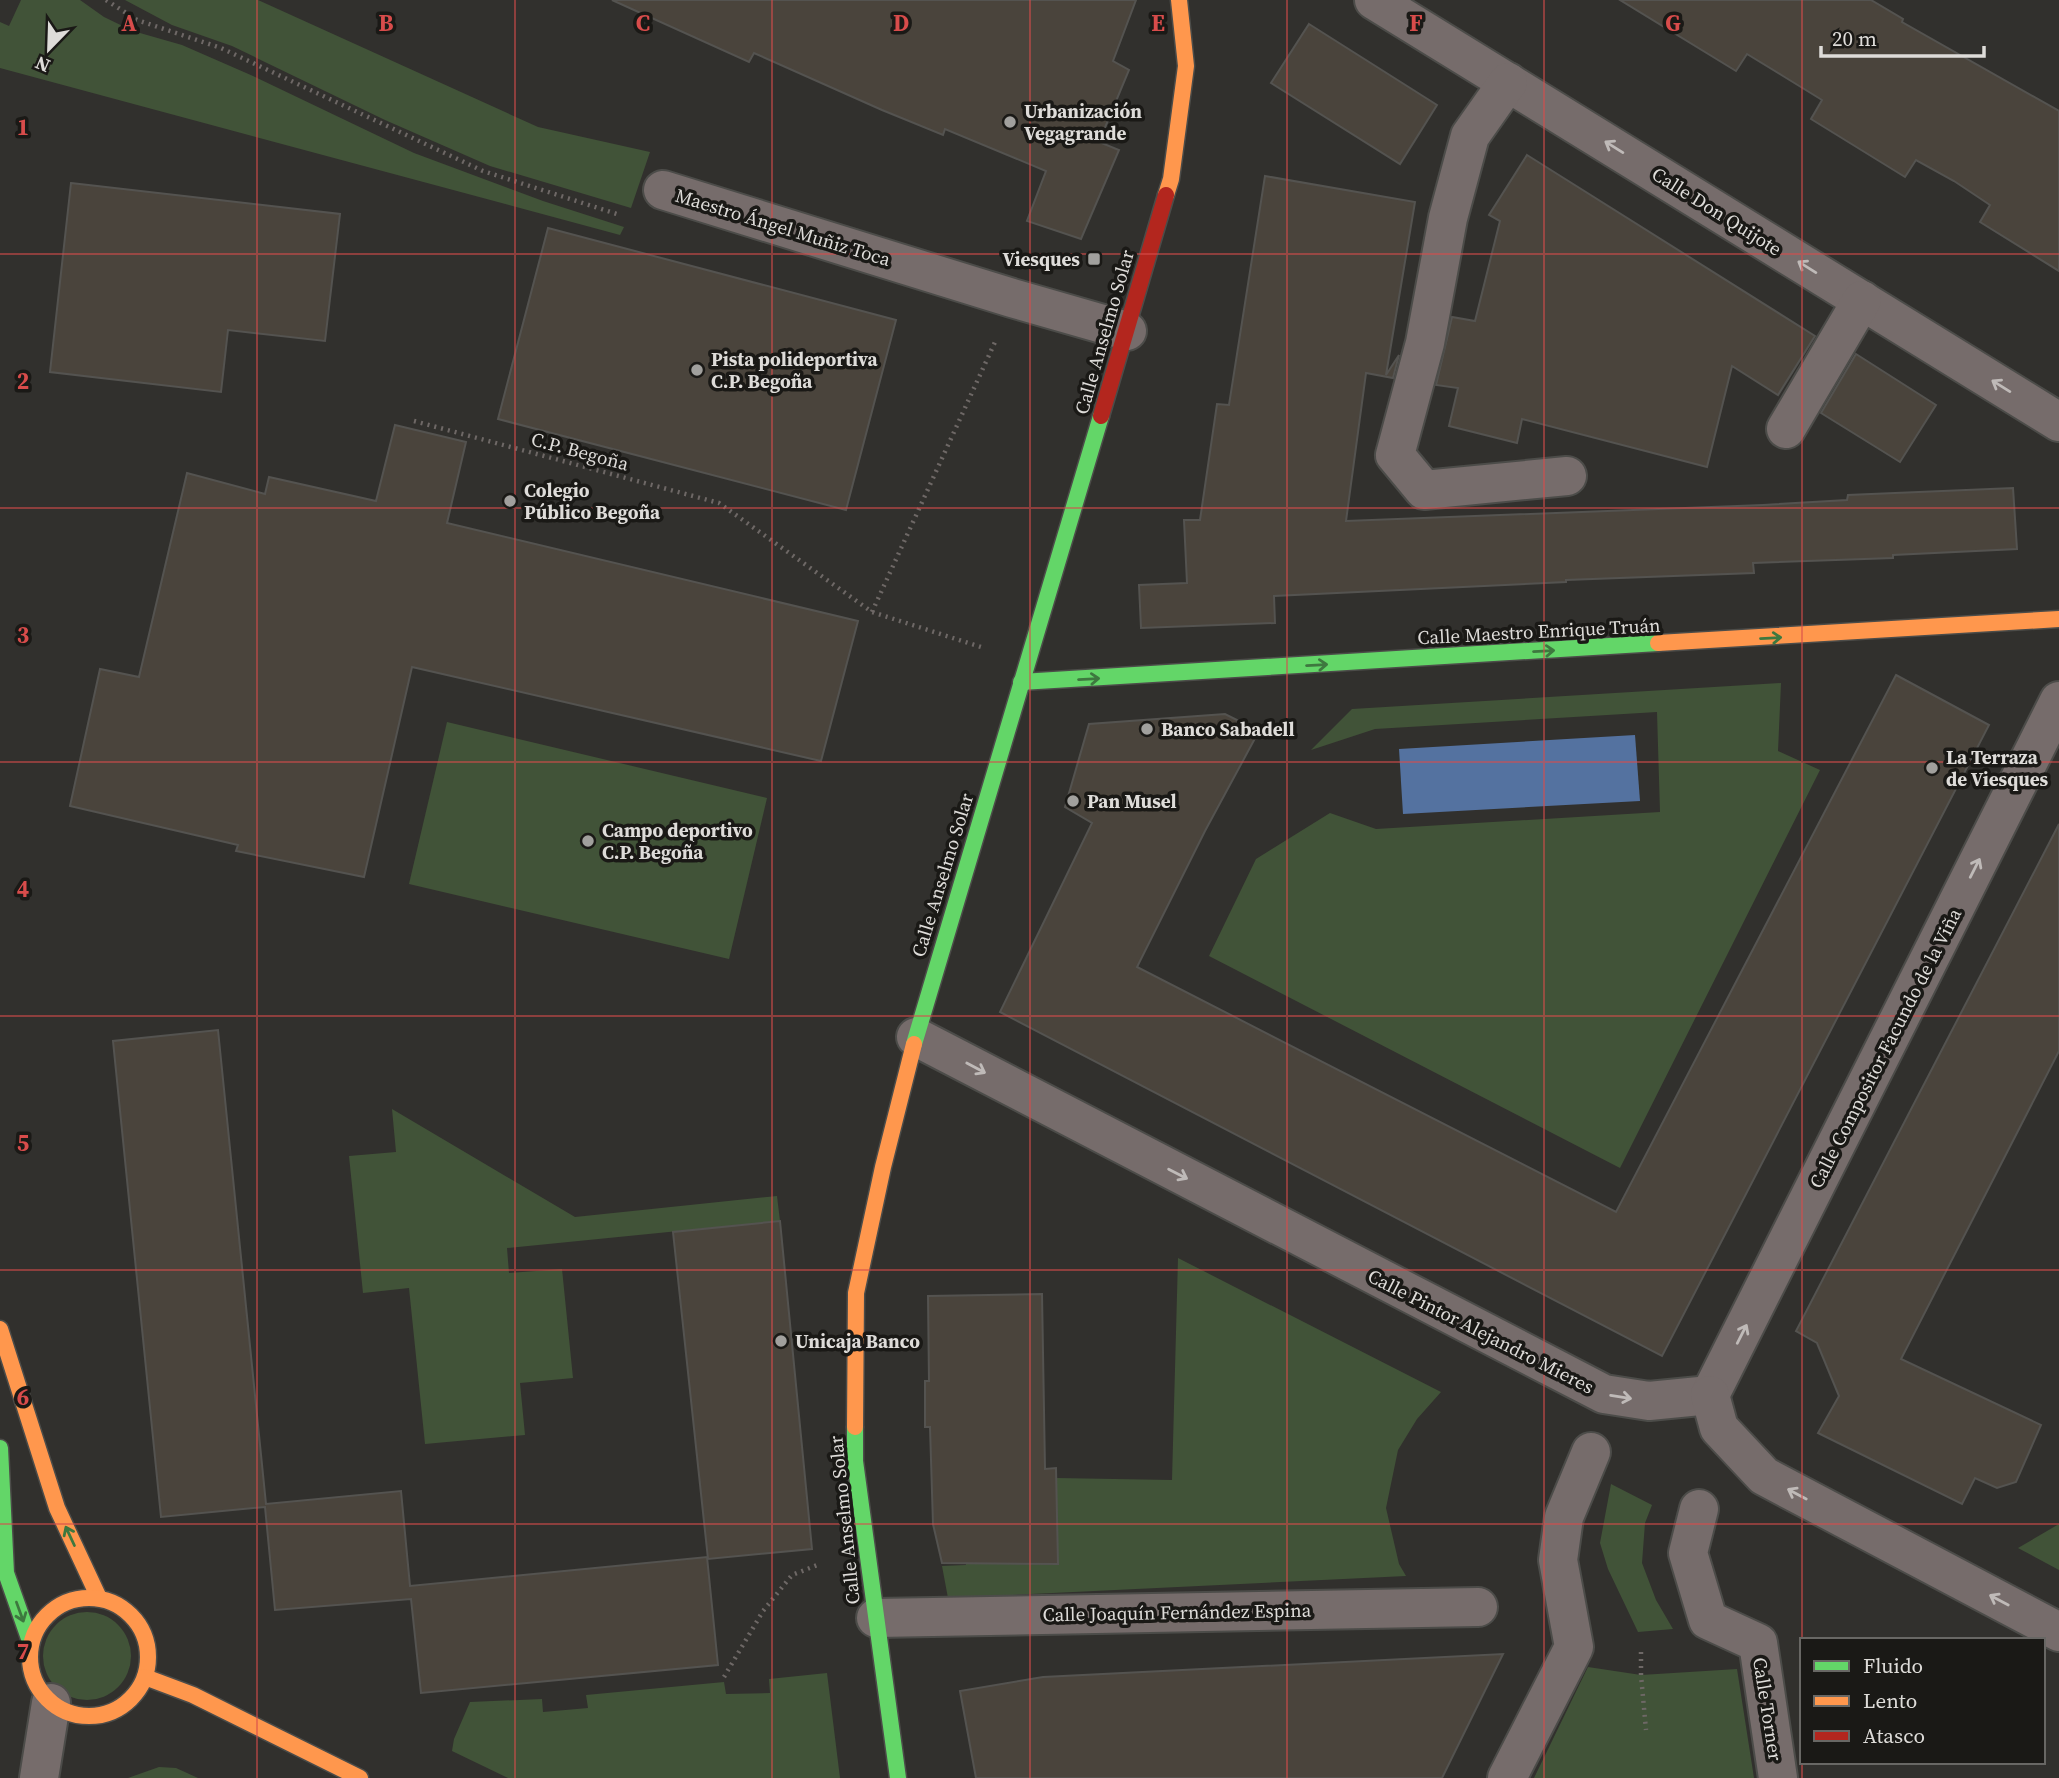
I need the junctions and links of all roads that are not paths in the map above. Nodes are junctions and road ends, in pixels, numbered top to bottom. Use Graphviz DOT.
graph roads {
  1 [pos="1179,0"];
  2 [pos="1374,0"];
  3 [pos="1508,82"];
  4 [pos="663,190"];
  5 [pos="1862,300"];
  6 [pos="1127,331"];
  7 [pos="2059,422"];
  8 [pos="1786,429"];
  9 [pos="1567,476"];
  10 [pos="2059,619"];
  11 [pos="1021,682"];
  12 [pos="2059,701"];
  13 [pos="916,1037"];
  14 [pos="0,1328"];
  15 [pos="1710,1395"];
  16 [pos="0,1448"];
  17 [pos="1591,1452"];
  18 [pos="1699,1509"];
  19 [pos="99,1598"];
  20 [pos="1478,1607"];
  21 [pos="876,1618"];
  22 [pos="2059,1632"];
  23 [pos="32,1644"];
  24 [pos="145,1677"];
  25 [pos="51,1703"];
  26 [pos="39,1778"];
  27 [pos="360,1778"];
  28 [pos="898,1778"];
  29 [pos="1507,1778"];
  30 [pos="1778,1778"];
  1 -- 6 [label="street, Calle Anselmo Solar"];
  2 -- 3 [label="street, Calle Don Quijote"];
  5 -- 3 [label="street, Calle Don Quijote, one-way"];
  3 -- 9 [label="street"];
  4 -- 6 [label="street, Maestro Ángel Muñiz Toca"];
  7 -- 5 [label="street, Calle Don Quijote, one-way"];
  5 -- 8 [label="street"];
  6 -- 11 [label="street, Calle Anselmo Solar"];
  11 -- 10 [label="street, Calle Maestro Enrique Truán, one-way"];
  11 -- 13 [label="street, Calle Anselmo Solar"];
  15 -- 12 [label="street, Calle Compositor Facundo de la Viña, one-way"];
  13 -- 15 [label="street, Calle Pintor Alejandro Mieres, one-way"];
  13 -- 21 [label="street, Calle Anselmo Solar"];
  19 -- 14 [label="street, one-way"];
  22 -- 15 [label="street, one-way"];
  16 -- 23 [label="street, one-way"];
  17 -- 29 [label="street"];
  18 -- 30 [label="street, Calle Torner"];
  19 -- 23 [label="street"];
  19 -- 24 [label="street"];
  20 -- 21 [label="street, Calle Joaquín Fernández Espina"];
  21 -- 28 [label="street, Calle Anselmo Solar"];
  23 -- 25 [label="street"];
  24 -- 25 [label="street"];
  24 -- 27 [label="street"];
  25 -- 26 [label="street"];
}
